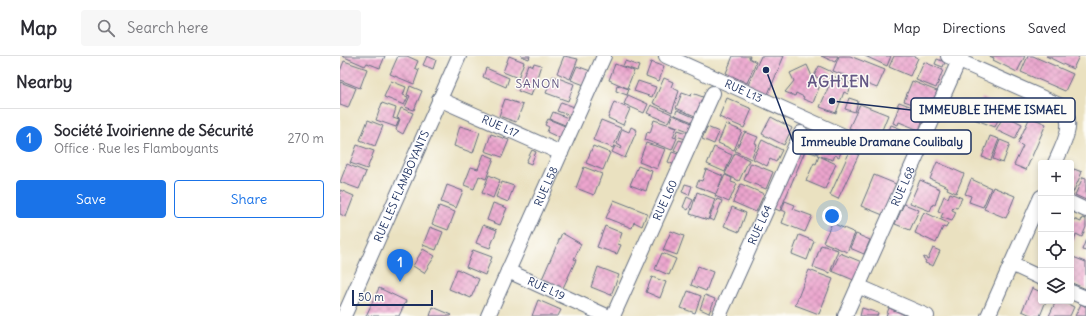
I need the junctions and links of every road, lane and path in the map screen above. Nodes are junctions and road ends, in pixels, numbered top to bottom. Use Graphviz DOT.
graph roads {
  1 [pos="459,56"];
  2 [pos="604,56"];
  3 [pos="666,56"];
  4 [pos="956,58"];
  5 [pos="713,93"];
  6 [pos="439,99"];
  7 [pos="801,133"];
  8 [pos="864,146"];
  9 [pos="561,153"];
  10 [pos="1056,160"];
  11 [pos="1038,204"];
  12 [pos="1074,205"];
  13 [pos="1086,210"];
  14 [pos="1011,264"];
  15 [pos="508,271"];
  16 [pos="1038,277"];
  17 [pos="858,286"];
  18 [pos="1074,293"];
  19 [pos="1086,298"];
  20 [pos="612,313"];
  21 [pos="344,316"];
  22 [pos="488,316"];
  23 [pos="719,316"];
  24 [pos="845,316"];
  25 [pos="927,316"];
  26 [pos="988,316"];
  1 -- 6 [label="street, RUE LES FLAMBOYANTS"];
  2 -- 9 [label="street, RUE L58"];
  3 -- 8 [label="street, RUE L13"];
  4 -- 10 [label="street"];
  4 -- 17 [label="street, RUE L68"];
  5 -- 20 [label="street, RUE L60"];
  6 -- 9 [label="street, RUE L17"];
  6 -- 21 [label="street, RUE LES FLAMBOYANTS"];
  7 -- 23 [label="street, RUE L64"];
  9 -- 15 [label="street, RUE L58"];
  11 -- 14 [label="street"];
  12 -- 13 [label="street"];
  14 -- 16 [label="street"];
  14 -- 26 [label="street"];
  15 -- 20 [label="street, RUE L19"];
  15 -- 22 [label="street, RUE L58"];
  17 -- 24 [label="street, RUE L68"];
  17 -- 25 [label="street"];
  18 -- 19 [label="street"];
}
